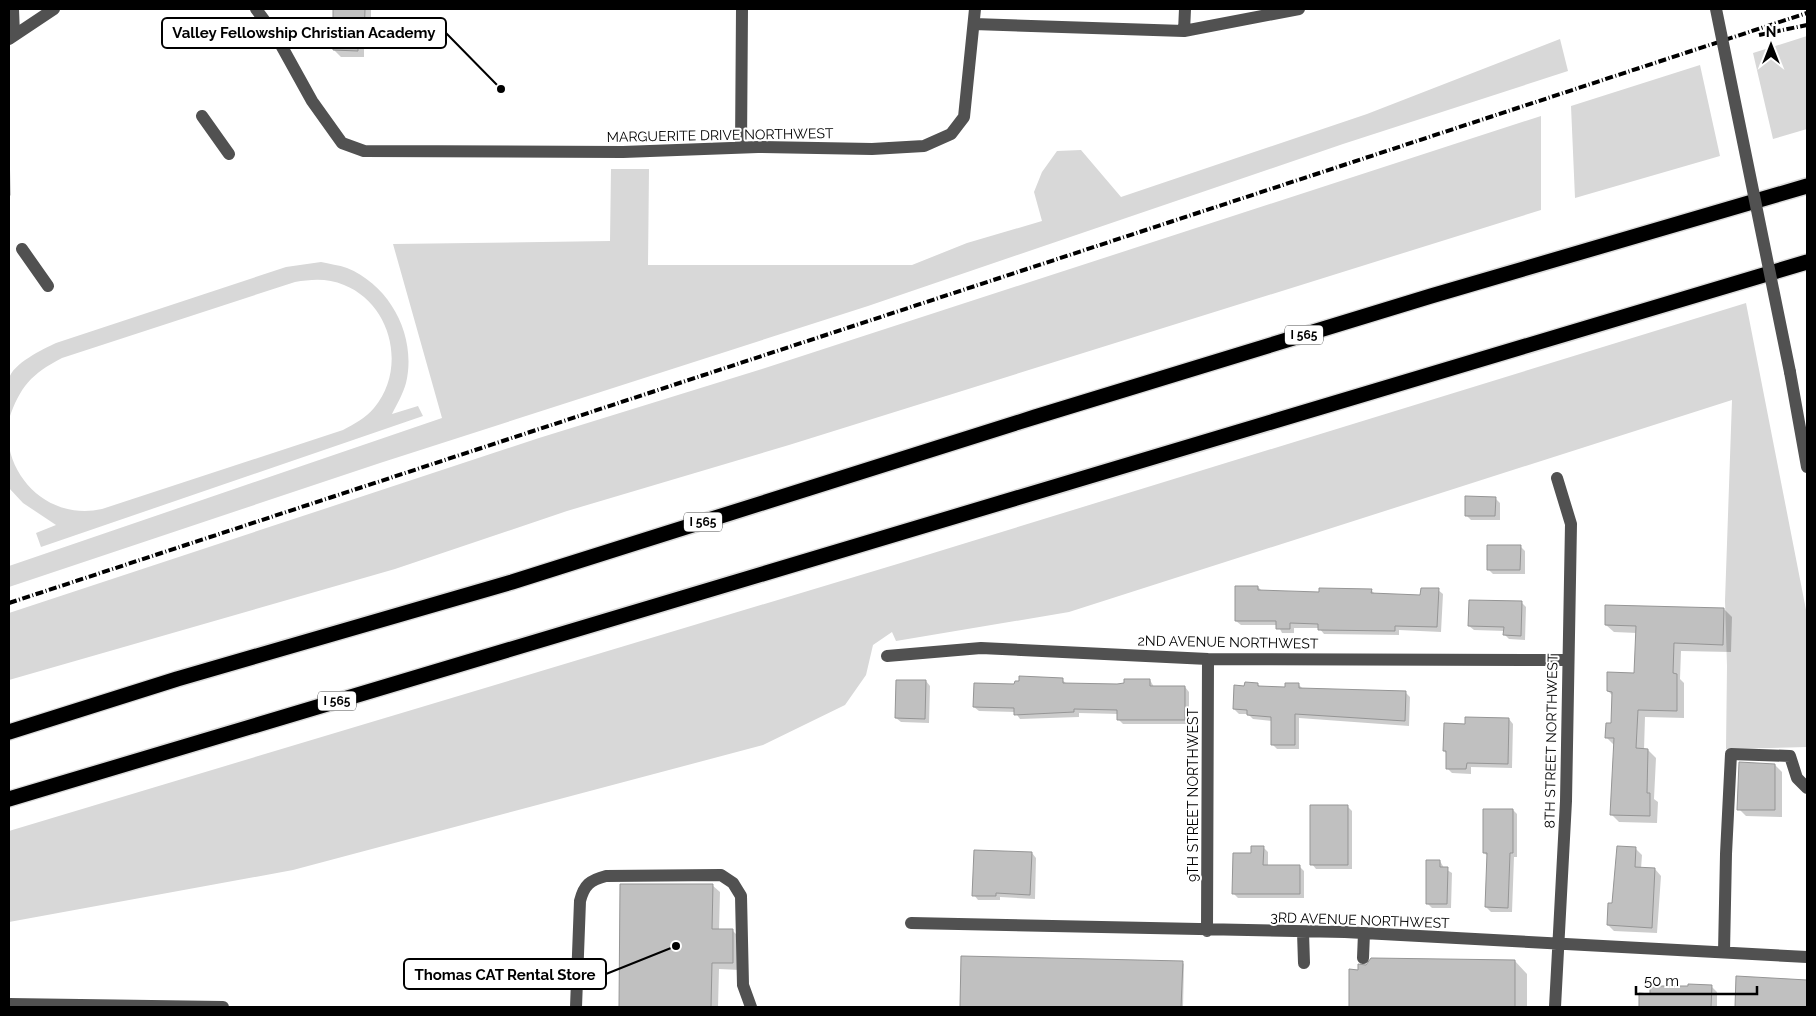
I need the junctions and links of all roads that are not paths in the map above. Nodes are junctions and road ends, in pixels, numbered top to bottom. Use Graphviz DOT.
graph roads {
  1 [pos="13,9"];
  2 [pos="54,9"];
  3 [pos="256,9"];
  4 [pos="742,9"];
  5 [pos="974,9"];
  6 [pos="1185,9"];
  7 [pos="1299,9"];
  8 [pos="1716,9"];
  9 [pos="974,24"];
  10 [pos="1184,31"];
  11 [pos="11,37"];
  12 [pos="202,116"];
  13 [pos="741,147"];
  14 [pos="229,154"];
  15 [pos="1807,186"];
  16 [pos="22,249"];
  17 [pos="1807,262"];
  18 [pos="48,286"];
  19 [pos="1807,466"];
  20 [pos="1557,478"];
  21 [pos="887,656"];
  22 [pos="1208,659"];
  23 [pos="1568,660"];
  24 [pos="9,732"];
  25 [pos="1807,788"];
  26 [pos="9,799"];
  27 [pos="911,923"];
  28 [pos="1207,931"];
  29 [pos="1303,932"];
  30 [pos="1364,933"];
  31 [pos="1558,944"];
  32 [pos="1724,952"];
  33 [pos="1807,957"];
  34 [pos="1363,958"];
  35 [pos="1304,963"];
  36 [pos="9,1004"];
  37 [pos="136,1006"];
  38 [pos="223,1007"];
  39 [pos="576,1007"];
  40 [pos="751,1007"];
  41 [pos="1555,1007"];
  1 -- 11 [label="street"];
  2 -- 11 [label="street"];
  3 -- 13 [label="street, MARGUERITE DRIVE NORTHWEST"];
  4 -- 13 [label="street"];
  5 -- 9 [label="street, MARGUERITE DRIVE NORTHWEST"];
  6 -- 10 [label="street"];
  7 -- 10 [label="street"];
  8 -- 19 [label="street, bridge"];
  9 -- 10 [label="street"];
  9 -- 13 [label="street, MARGUERITE DRIVE NORTHWEST"];
  12 -- 14 [label="street"];
  15 -- 24 [label="highway, I 565"];
  16 -- 18 [label="street"];
  17 -- 26 [label="highway, I 565"];
  20 -- 23 [label="street, 8TH STREET NORTHWEST"];
  21 -- 22 [label="street, 2ND AVENUE NORTHWEST"];
  22 -- 23 [label="street, 2ND AVENUE NORTHWEST"];
  22 -- 28 [label="street, 9TH STREET NORTHWEST"];
  23 -- 31 [label="street, 8TH STREET NORTHWEST"];
  25 -- 32 [label="street"];
  27 -- 28 [label="street, 3RD AVENUE NORTHWEST"];
  28 -- 29 [label="street, 3RD AVENUE NORTHWEST"];
  29 -- 30 [label="street, 3RD AVENUE NORTHWEST"];
  29 -- 35 [label="street"];
  30 -- 31 [label="street, 3RD AVENUE NORTHWEST"];
  30 -- 34 [label="street"];
  31 -- 32 [label="street, 3RD AVENUE NORTHWEST"];
  31 -- 41 [label="street, 8TH STREET NORTHWEST"];
  32 -- 33 [label="street, 3RD AVENUE NORTHWEST"];
  36 -- 37 [label="street"];
  37 -- 38 [label="street"];
  39 -- 40 [label="street"];
}
